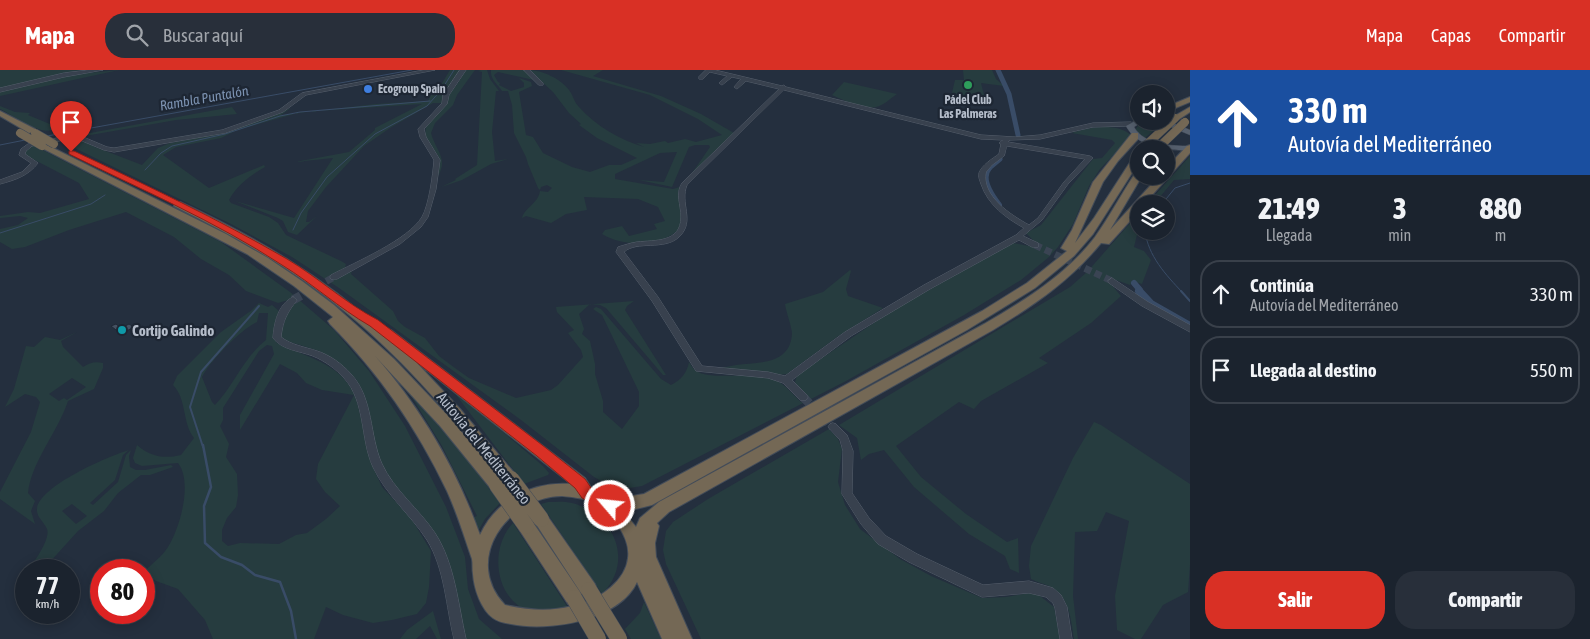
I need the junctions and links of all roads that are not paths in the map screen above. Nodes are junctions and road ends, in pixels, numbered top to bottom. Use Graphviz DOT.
graph roads {
  1 [pos="100,70"];
  2 [pos="432,70"];
  3 [pos="462,70"];
  4 [pos="527,70"];
  5 [pos="709,70"];
  6 [pos="731,74"];
  7 [pos="701,78"];
  8 [pos="745,78"];
  9 [pos="722,83"];
  10 [pos="541,84"];
  11 [pos="737,87"];
  12 [pos="784,87"];
  13 [pos="0,90"];
  14 [pos="1190,99"];
  15 [pos="1175,106"];
  16 [pos="1190,109"];
  17 [pos="0,113"];
  18 [pos="1187,120"];
  19 [pos="0,122"];
  20 [pos="1130,122"];
  21 [pos="1088,126"];
  22 [pos="1175,126"];
  23 [pos="1132,130"];
  24 [pos="1190,133"];
  25 [pos="1133,134"];
  26 [pos="1152,140"];
  27 [pos="1166,140"];
  28 [pos="1006,141"];
  29 [pos="48,145"];
  30 [pos="1190,148"];
  31 [pos="1175,164"];
  32 [pos="1130,169"];
  33 [pos="0,182"];
  34 [pos="1133,185"];
  35 [pos="1156,185"];
  36 [pos="1147,195"];
  37 [pos="1130,214"];
  38 [pos="1029,228"];
  39 [pos="1019,237"];
  40 [pos="1035,245"];
  41 [pos="1082,259"];
  42 [pos="1044,276"];
  43 [pos="334,277"];
  44 [pos="1112,281"];
  45 [pos="303,287"];
  46 [pos="293,300"];
  47 [pos="354,312"];
  48 [pos="1190,330"];
  49 [pos="786,380"];
  50 [pos="803,398"];
  51 [pos="833,427"];
  52 [pos="504,482"];
  53 [pos="699,488"];
  54 [pos="587,494"];
  55 [pos="610,506"];
  56 [pos="636,544"];
  57 [pos="480,560"];
  58 [pos="638,564"];
  59 [pos="535,634"];
  60 [pos="575,634"];
  61 [pos="460,639"];
  62 [pos="598,639"];
  63 [pos="619,639"];
  64 [pos="671,639"];
  65 [pos="683,639"];
  66 [pos="1066,639"];
  1 -- 13 [label="street"];
  2 -- 33 [label="street"];
  3 -- 43 [label="street"];
  4 -- 10 [label="street"];
  5 -- 6 [label="street"];
  5 -- 7 [label="street"];
  6 -- 8 [label="street"];
  6 -- 9 [label="street"];
  8 -- 11 [label="street"];
  8 -- 12 [label="street"];
  12 -- 28 [label="street"];
  12 -- 49 [label="street"];
  14 -- 15 [label="highway"];
  16 -- 26 [label="highway, bridge"];
  17 -- 29 [label="highway, Autovía del Mediterráneo, bridge"];
  18 -- 27 [label="highway, bridge"];
  19 -- 29 [label="highway, Autovía del Mediterráneo, bridge"];
  20 -- 21 [label="street"];
  21 -- 25 [label="street"];
  21 -- 28 [label="street"];
  22 -- 24 [label="main road"];
  23 -- 25 [label="main road"];
  25 -- 30 [label="main road"];
  25 -- 42 [label="highway"];
  28 -- 38 [label="street"];
  28 -- 38 [label="street"];
  29 -- 45 [label="highway, Autovía del Mediterráneo"];
  29 -- 47 [label="highway, Autovía del Mediterráneo"];
  30 -- 31 [label="highway"];
  32 -- 42 [label="highway"];
  34 -- 41 [label="highway"];
  35 -- 36 [label="highway"];
  37 -- 41 [label="highway"];
  38 -- 39 [label="street"];
  39 -- 40 [label="street"];
  39 -- 49 [label="street"];
  41 -- 53 [label="highway"];
  42 -- 55 [label="highway"];
  44 -- 48 [label="street"];
  45 -- 52 [label="highway, Autovía del Mediterráneo"];
  45 -- 57 [label="highway"];
  46 -- 61 [label="street"];
  47 -- 52 [label="highway, Autovía del Mediterráneo"];
  47 -- 54 [label="highway"];
  49 -- 50 [label="street"];
  51 -- 66 [label="street"];
  52 -- 62 [label="highway, Autovía del Mediterráneo, bridge"];
  52 -- 63 [label="highway, Autovía del Mediterráneo, bridge"];
  53 -- 56 [label="highway"];
  53 -- 65 [label="highway"];
  54 -- 55 [label="highway"];
  54 -- 57 [label="highway"];
  55 -- 56 [label="highway"];
  56 -- 58 [label="highway"];
  57 -- 59 [label="highway"];
  58 -- 60 [label="highway"];
  58 -- 64 [label="highway"];
}
